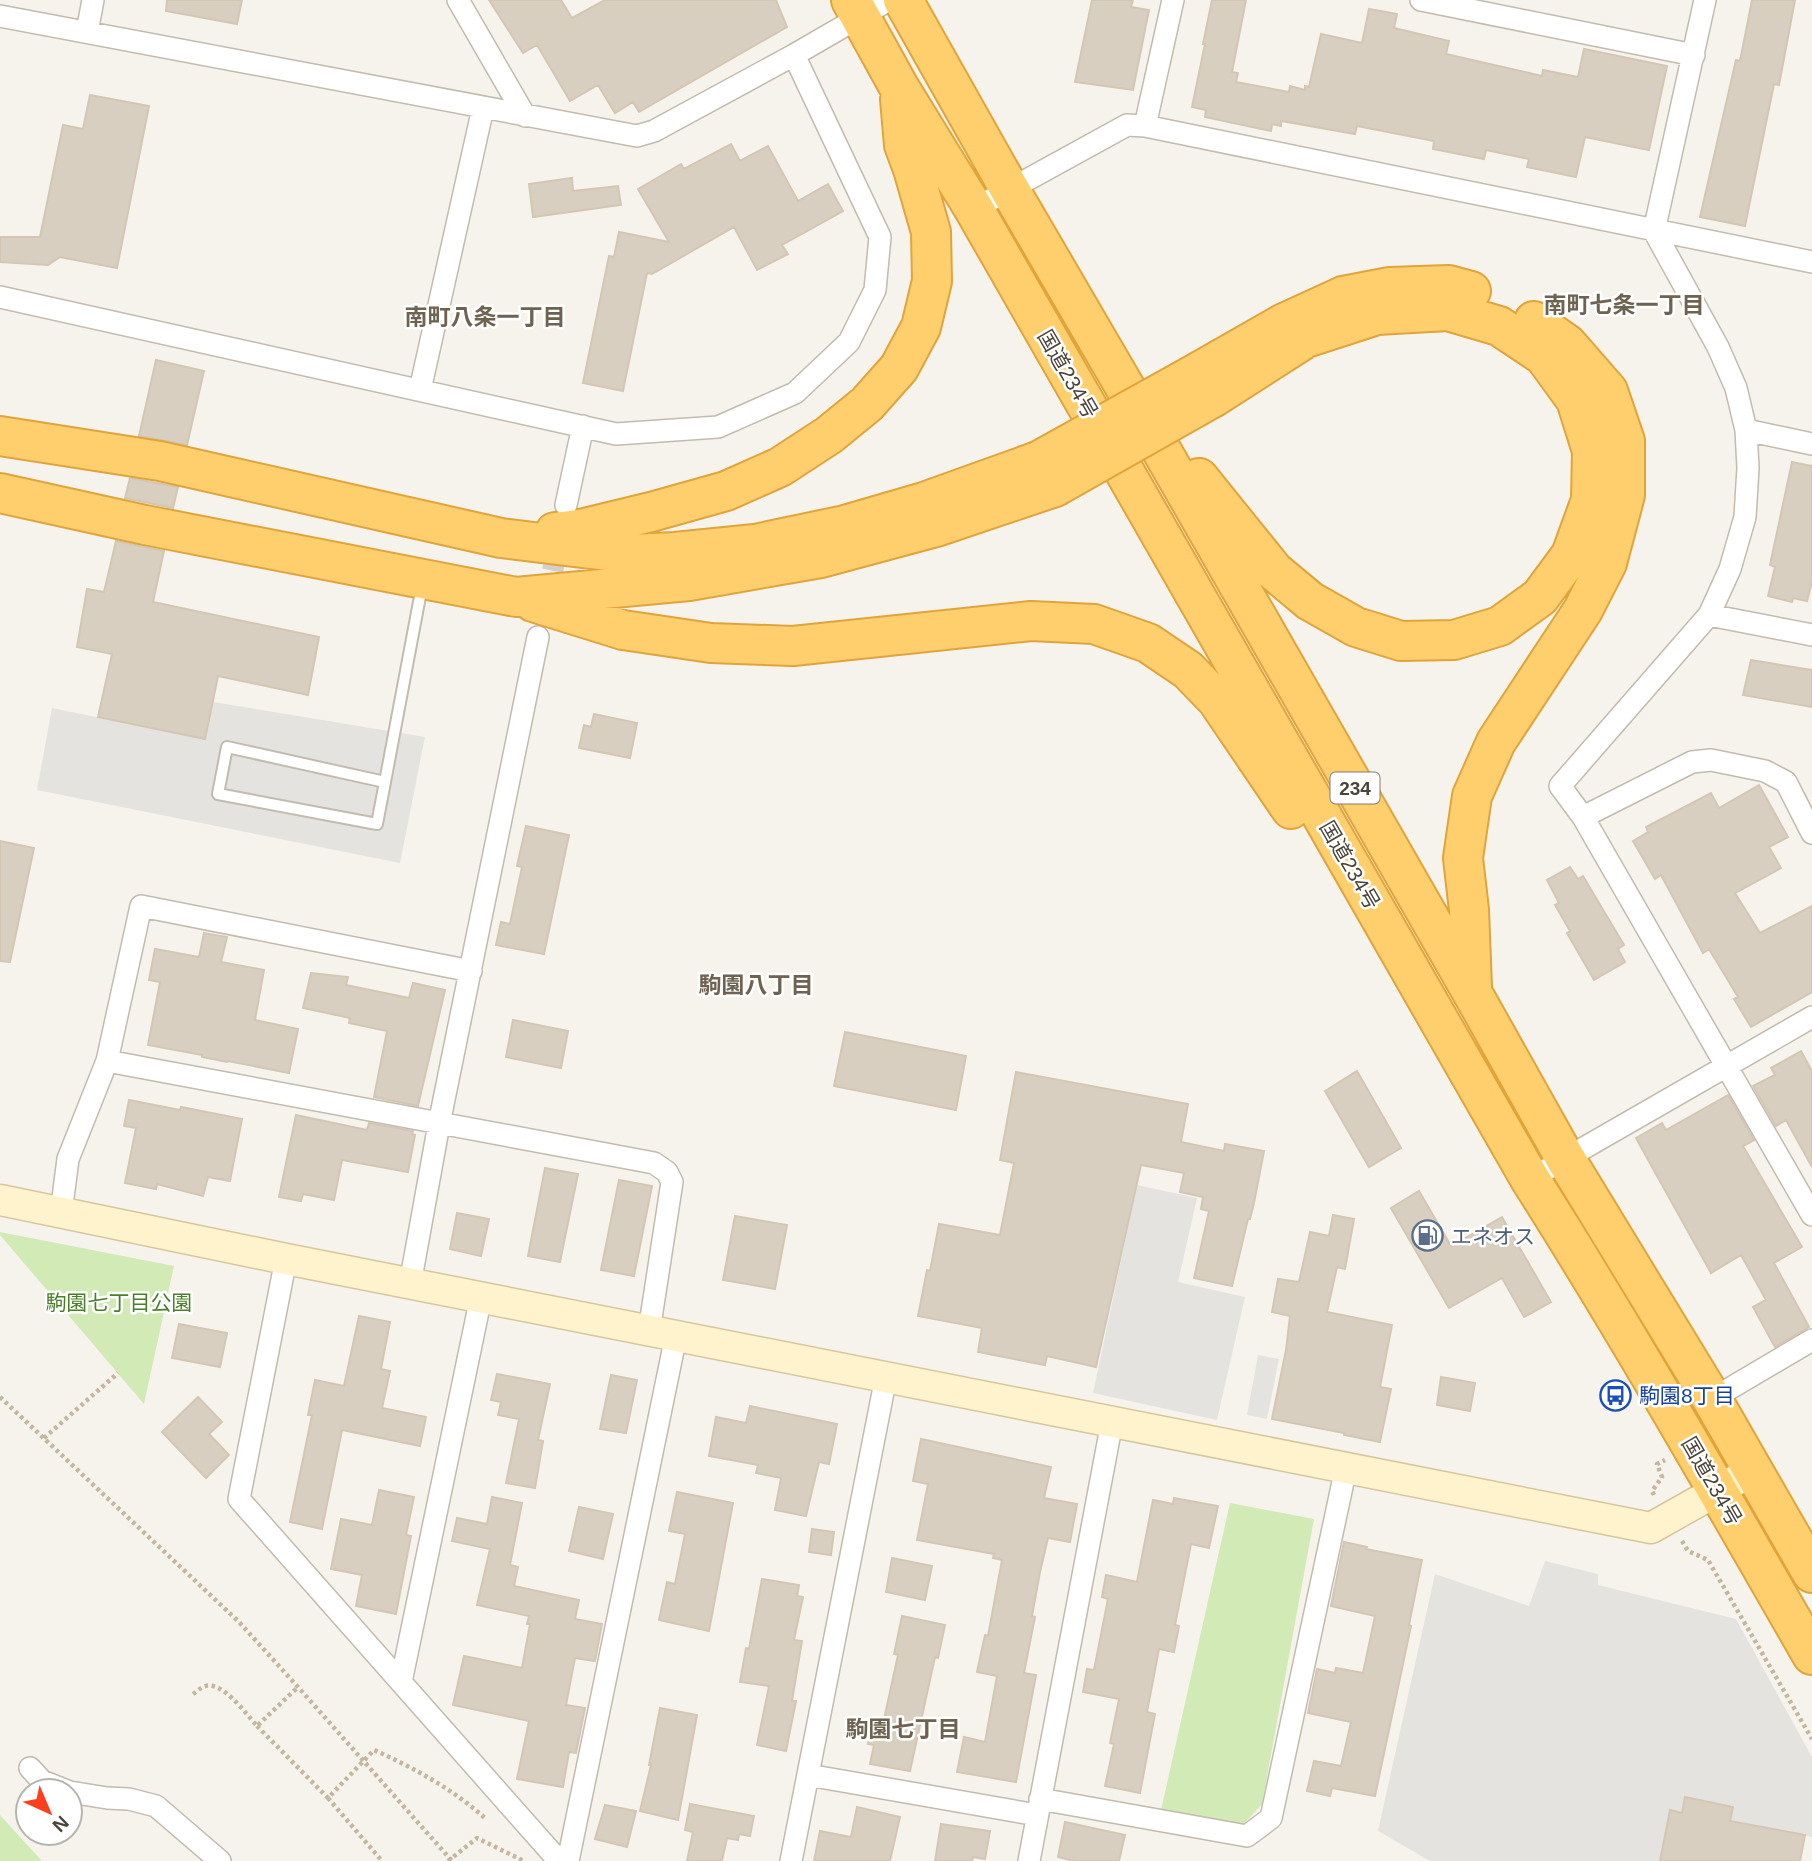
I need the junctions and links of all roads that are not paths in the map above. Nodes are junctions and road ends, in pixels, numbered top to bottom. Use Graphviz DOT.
graph roads {
  1 [pos="93,0"];
  2 [pos="458,0"];
  3 [pos="903,0"];
  4 [pos="1173,0"];
  5 [pos="1421,0"];
  6 [pos="1705,0"];
  7 [pos="866,5"];
  8 [pos="0,16"];
  9 [pos="87,32"];
  10 [pos="794,55"];
  11 [pos="1693,55"];
  12 [pos="899,87"];
  13 [pos="483,108"];
  14 [pos="524,116"];
  15 [pos="1145,126"];
  16 [pos="1010,190"];
  17 [pos="974,209"];
  18 [pos="1654,231"];
  19 [pos="1812,262"];
  20 [pos="0,298"];
  21 [pos="1207,384"];
  22 [pos="420,390"];
  23 [pos="1143,418"];
  24 [pos="583,426"];
  25 [pos="1746,430"];
  26 [pos="0,436"];
  27 [pos="1812,444"];
  28 [pos="1046,474"];
  29 [pos="0,493"];
  30 [pos="566,505"];
  31 [pos="501,538"];
  32 [pos="423,579"];
  33 [pos="516,597"];
  34 [pos="1709,615"];
  35 [pos="1812,635"];
  36 [pos="538,637"];
  37 [pos="385,782"];
  38 [pos="1583,817"];
  39 [pos="1812,833"];
  40 [pos="1393,940"];
  41 [pos="471,971"];
  42 [pos="1473,994"];
  43 [pos="1812,1017"];
  44 [pos="107,1060"];
  45 [pos="1726,1066"];
  46 [pos="439,1124"];
  47 [pos="1565,1158"];
  48 [pos="1530,1179"];
  49 [pos="0,1200"];
  50 [pos="61,1213"];
  51 [pos="1812,1215"];
  52 [pos="286,1259"];
  53 [pos="410,1284"];
  54 [pos="481,1297"];
  55 [pos="662,1333"];
  56 [pos="1812,1340"];
  57 [pos="886,1377"];
  58 [pos="1712,1399"];
  59 [pos="1112,1422"];
  60 [pos="1346,1468"];
  61 [pos="1754,1470"];
  62 [pos="1718,1491"];
  63 [pos="1812,1573"];
  64 [pos="1812,1656"];
  65 [pos="401,1682"];
  66 [pos="30,1768"];
  67 [pos="808,1775"];
  68 [pos="38,1777"];
  69 [pos="84,1795"];
  70 [pos="1039,1807"];
  71 [pos="220,1861"];
  72 [pos="559,1861"];
  73 [pos="568,1861"];
  74 [pos="791,1861"];
  75 [pos="1029,1861"];
  1 -- 9 [label="street"];
  2 -- 14 [label="street"];
  3 -- 16 [label="highway, 国道234号 / 234"];
  4 -- 15 [label="street"];
  5 -- 11 [label="street"];
  6 -- 11 [label="street"];
  7 -- 10 [label="street"];
  7 -- 12 [label="highway, 国道234号 / 234"];
  8 -- 9 [label="street"];
  9 -- 13 [label="street"];
  10 -- 14 [label="street"];
  10 -- 24 [label="street"];
  11 -- 18 [label="street"];
  12 -- 17 [label="highway, 国道234号 / 234"];
  12 -- 31 [label="highway"];
  13 -- 14 [label="street"];
  13 -- 22 [label="street"];
  15 -- 16 [label="street"];
  15 -- 18 [label="street"];
  16 -- 17 [label="street"];
  16 -- 23 [label="highway, 国道234号 / 234"];
  17 -- 40 [label="highway, 国道234号 / 234"];
  18 -- 19 [label="street"];
  18 -- 25 [label="street"];
  20 -- 22 [label="street"];
  21 -- 23 [label="highway"];
  21 -- 28 [label="highway, bridge"];
  21 -- 42 [label="highway"];
  22 -- 24 [label="street"];
  23 -- 42 [label="highway, 国道234号 / 234"];
  24 -- 30 [label="street"];
  25 -- 27 [label="street"];
  25 -- 34 [label="street"];
  26 -- 31 [label="highway"];
  28 -- 31 [label="highway"];
  28 -- 33 [label="highway"];
  29 -- 32 [label="highway"];
  32 -- 33 [label="highway"];
  32 -- 37 [label="lane"];
  33 -- 40 [label="highway"];
  34 -- 35 [label="street"];
  34 -- 38 [label="street"];
  36 -- 41 [label="street"];
  37 -- 37 [label="lane"];
  38 -- 39 [label="street"];
  38 -- 45 [label="street"];
  40 -- 48 [label="highway, 国道234号 / 234"];
  41 -- 44 [label="street"];
  41 -- 46 [label="street"];
  42 -- 47 [label="highway, 国道234号 / 234"];
  43 -- 45 [label="street"];
  44 -- 46 [label="street"];
  44 -- 50 [label="street"];
  45 -- 47 [label="street"];
  45 -- 51 [label="street"];
  46 -- 53 [label="street"];
  46 -- 55 [label="street"];
  47 -- 48 [label="street"];
  47 -- 58 [label="highway, 国道234号 / 234"];
  48 -- 62 [label="highway, 国道234号 / 234"];
  49 -- 50 [label="street"];
  50 -- 52 [label="street"];
  52 -- 53 [label="street"];
  52 -- 65 [label="street"];
  53 -- 54 [label="street"];
  54 -- 55 [label="street"];
  54 -- 65 [label="street"];
  55 -- 57 [label="street"];
  55 -- 73 [label="street"];
  56 -- 58 [label="street"];
  57 -- 59 [label="street"];
  57 -- 67 [label="street"];
  58 -- 61 [label="highway, 国道234号 / 234"];
  59 -- 60 [label="street"];
  59 -- 70 [label="street"];
  60 -- 62 [label="street"];
  60 -- 70 [label="street"];
  61 -- 62 [label="street"];
  61 -- 63 [label="highway, 国道234号 / 234"];
  62 -- 64 [label="highway, 国道234号 / 234"];
  65 -- 72 [label="street"];
  66 -- 68 [label="street"];
  67 -- 70 [label="street"];
  67 -- 74 [label="street"];
  69 -- 71 [label="street"];
  70 -- 75 [label="street"];
}
